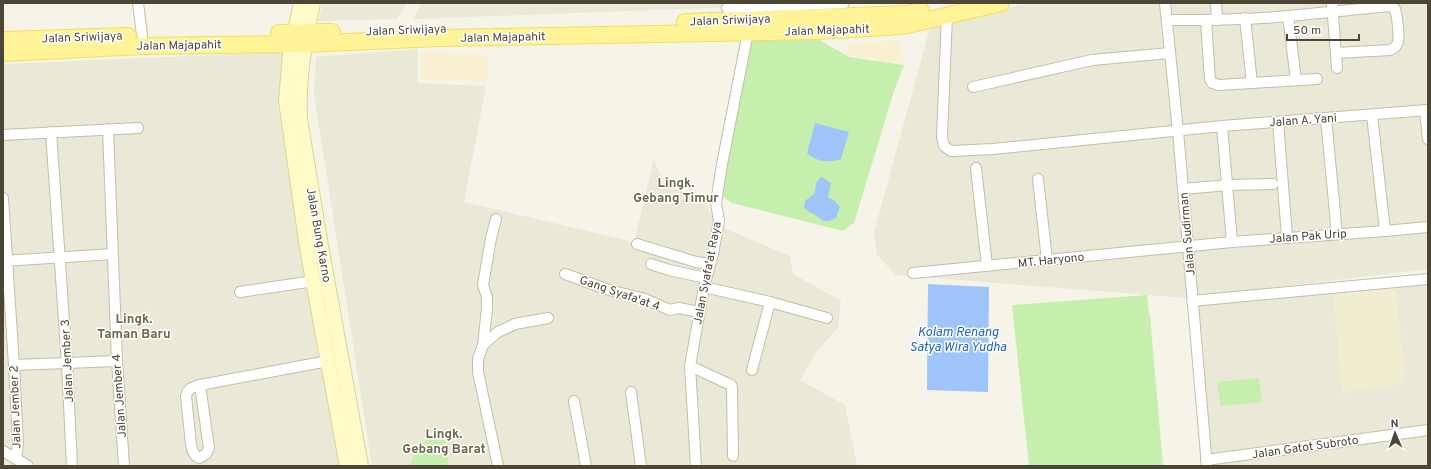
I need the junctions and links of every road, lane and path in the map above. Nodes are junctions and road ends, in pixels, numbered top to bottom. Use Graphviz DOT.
graph roads {
  1 [pos="138,3"];
  2 [pos="301,3"];
  3 [pos="313,3"];
  4 [pos="844,3"];
  5 [pos="1001,3"];
  6 [pos="1165,3"];
  7 [pos="1216,3"];
  8 [pos="1332,7"];
  9 [pos="907,9"];
  10 [pos="949,9"];
  11 [pos="1288,16"];
  12 [pos="722,17"];
  13 [pos="1245,18"];
  14 [pos="1167,20"];
  15 [pos="1206,20"];
  16 [pos="1217,20"];
  17 [pos="750,26"];
  18 [pos="142,35"];
  19 [pos="299,38"];
  20 [pos="3,40"];
  21 [pos="55,44"];
  22 [pos="3,53"];
  23 [pos="1170,53"];
  24 [pos="1336,53"];
  25 [pos="1337,68"];
  26 [pos="1317,79"];
  27 [pos="1296,80"];
  28 [pos="1252,83"];
  29 [pos="973,87"];
  30 [pos="1426,110"];
  31 [pos="1372,115"];
  32 [pos="1326,118"];
  33 [pos="1278,122"];
  34 [pos="1222,126"];
  35 [pos="138,128"];
  36 [pos="108,129"];
  37 [pos="1178,131"];
  38 [pos="51,132"];
  39 [pos="3,135"];
  40 [pos="1428,139"];
  41 [pos="976,168"];
  42 [pos="1038,179"];
  43 [pos="1273,184"];
  44 [pos="1228,185"];
  45 [pos="1183,189"];
  46 [pos="3,198"];
  47 [pos="496,219"];
  48 [pos="1428,227"];
  49 [pos="1385,231"];
  50 [pos="1337,234"];
  51 [pos="1287,237"];
  52 [pos="1232,242"];
  53 [pos="637,244"];
  54 [pos="1188,246"];
  55 [pos="314,247"];
  56 [pos="112,254"];
  57 [pos="60,257"];
  58 [pos="1046,260"];
  59 [pos="5,261"];
  60 [pos="651,264"];
  61 [pos="710,264"];
  62 [pos="987,266"];
  63 [pos="913,273"];
  64 [pos="565,274"];
  65 [pos="1428,279"];
  66 [pos="314,281"];
  67 [pos="705,282"];
  68 [pos="240,292"];
  69 [pos="1192,301"];
  70 [pos="770,302"];
  71 [pos="699,312"];
  72 [pos="548,318"];
  73 [pos="827,318"];
  74 [pos="483,345"];
  75 [pos="691,360"];
  76 [pos="116,361"];
  77 [pos="328,361"];
  78 [pos="67,364"];
  79 [pos="14,366"];
  80 [pos="3,369"];
  81 [pos="752,370"];
  82 [pos="200,385"];
  83 [pos="631,392"];
  84 [pos="574,401"];
  85 [pos="1428,430"];
  86 [pos="3,451"];
  87 [pos="733,456"];
  88 [pos="16,458"];
  89 [pos="198,462"];
  90 [pos="353,463"];
  91 [pos="1207,463"];
  92 [pos="28,466"];
  93 [pos="72,466"];
  94 [pos="124,466"];
  95 [pos="498,466"];
  96 [pos="586,466"];
  97 [pos="639,466"];
  98 [pos="696,466"];
  1 -- 18 [label="street"];
  2 -- 19 [label="main road"];
  3 -- 19 [label="main road, Jalan Bung Karno"];
  4 -- 12 [label="street"];
  5 -- 10 [label="main road, Jalan Majapahit"];
  6 -- 14 [label="street, Jalan Sudirman"];
  7 -- 16 [label="street"];
  8 -- 11 [label="street"];
  8 -- 24 [label="street"];
  8 -- 24 [label="street"];
  9 -- 10 [label="main road, Jalan Sriwijaya"];
  9 -- 17 [label="main road, Jalan Sriwijaya"];
  10 -- 17 [label="main road, Jalan Majapahit"];
  10 -- 37 [label="street, Jalan A. Yani"];
  11 -- 13 [label="street"];
  11 -- 27 [label="street"];
  12 -- 17 [label="main road, Jalan Sriwijaya"];
  12 -- 19 [label="main road, Jalan Sriwijaya"];
  13 -- 16 [label="street"];
  13 -- 28 [label="street"];
  14 -- 15 [label="street"];
  14 -- 23 [label="street, Jalan Sudirman"];
  15 -- 16 [label="street"];
  15 -- 28 [label="street"];
  17 -- 61 [label="street, Jalan Syafa'at Raya"];
  18 -- 19 [label="main road, Jalan Sriwijaya"];
  18 -- 21 [label="main road, Jalan Sriwijaya"];
  19 -- 21 [label="main road, Jalan Majapahit"];
  19 -- 55 [label="main road, Jalan Bung Karno"];
  20 -- 21 [label="main road, Jalan Sriwijaya"];
  21 -- 22 [label="main road, Jalan Majapahit"];
  23 -- 29 [label="street"];
  23 -- 37 [label="street, Jalan Sudirman"];
  24 -- 25 [label="street"];
  26 -- 27 [label="street"];
  27 -- 28 [label="street"];
  30 -- 31 [label="street, Jalan A. Yani"];
  30 -- 40 [label="street"];
  31 -- 32 [label="street, Jalan A. Yani"];
  31 -- 49 [label="street"];
  32 -- 33 [label="street, Jalan A. Yani"];
  32 -- 50 [label="street"];
  33 -- 34 [label="street, Jalan A. Yani"];
  33 -- 51 [label="street"];
  34 -- 37 [label="street, Jalan A. Yani"];
  34 -- 44 [label="street"];
  35 -- 36 [label="street"];
  36 -- 38 [label="street"];
  36 -- 56 [label="street, Jalan Jember 4"];
  37 -- 45 [label="street, Jalan Sudirman"];
  38 -- 39 [label="street"];
  38 -- 57 [label="street, Jalan Jember 3"];
  41 -- 62 [label="street"];
  42 -- 58 [label="street"];
  43 -- 44 [label="street"];
  44 -- 45 [label="street"];
  44 -- 52 [label="street"];
  45 -- 54 [label="street, Jalan Sudirman"];
  46 -- 59 [label="street, Jalan Jember 2"];
  47 -- 74 [label="street"];
  48 -- 49 [label="street, Jalan Pak Urip"];
  49 -- 50 [label="street, Jalan Pak Urip"];
  50 -- 51 [label="street, Jalan Pak Urip"];
  51 -- 52 [label="street, Jalan Pak Urip"];
  52 -- 54 [label="street, Jalan Pak Urip"];
  53 -- 61 [label="street"];
  54 -- 58 [label="street, MT. Haryono"];
  54 -- 69 [label="street, Jalan Sudirman"];
  55 -- 66 [label="main road"];
  55 -- 90 [label="main road, Jalan Bung Karno"];
  56 -- 57 [label="street"];
  56 -- 76 [label="street, Jalan Jember 4"];
  57 -- 59 [label="street"];
  57 -- 78 [label="street, Jalan Jember 3"];
  58 -- 62 [label="street, MT. Haryono"];
  59 -- 79 [label="street, Jalan Jember 2"];
  60 -- 67 [label="street"];
  61 -- 67 [label="street, Jalan Syafa'at Raya"];
  62 -- 63 [label="street, MT. Haryono"];
  64 -- 71 [label="street, Gang Syafa'at 4"];
  65 -- 69 [label="street"];
  66 -- 68 [label="street"];
  66 -- 77 [label="main road"];
  67 -- 70 [label="street"];
  67 -- 71 [label="street, Jalan Syafa'at Raya"];
  69 -- 91 [label="street, Jalan Sudirman"];
  70 -- 73 [label="street"];
  70 -- 81 [label="street"];
  71 -- 75 [label="street, Jalan Syafa'at Raya"];
  72 -- 74 [label="street"];
  74 -- 95 [label="street"];
  75 -- 87 [label="street"];
  75 -- 98 [label="street, Jalan Syafa'at Raya"];
  76 -- 78 [label="street"];
  76 -- 94 [label="street, Jalan Jember 4"];
  77 -- 82 [label="street"];
  77 -- 90 [label="main road"];
  78 -- 79 [label="street"];
  78 -- 93 [label="street, Jalan Jember 3"];
  79 -- 80 [label="street"];
  79 -- 88 [label="street, Jalan Jember 2"];
  82 -- 89 [label="street"];
  82 -- 89 [label="street"];
  83 -- 97 [label="street"];
  84 -- 96 [label="street"];
  85 -- 91 [label="street, Jalan Gatot Subroto"];
  86 -- 88 [label="street"];
  88 -- 92 [label="street"];
}
